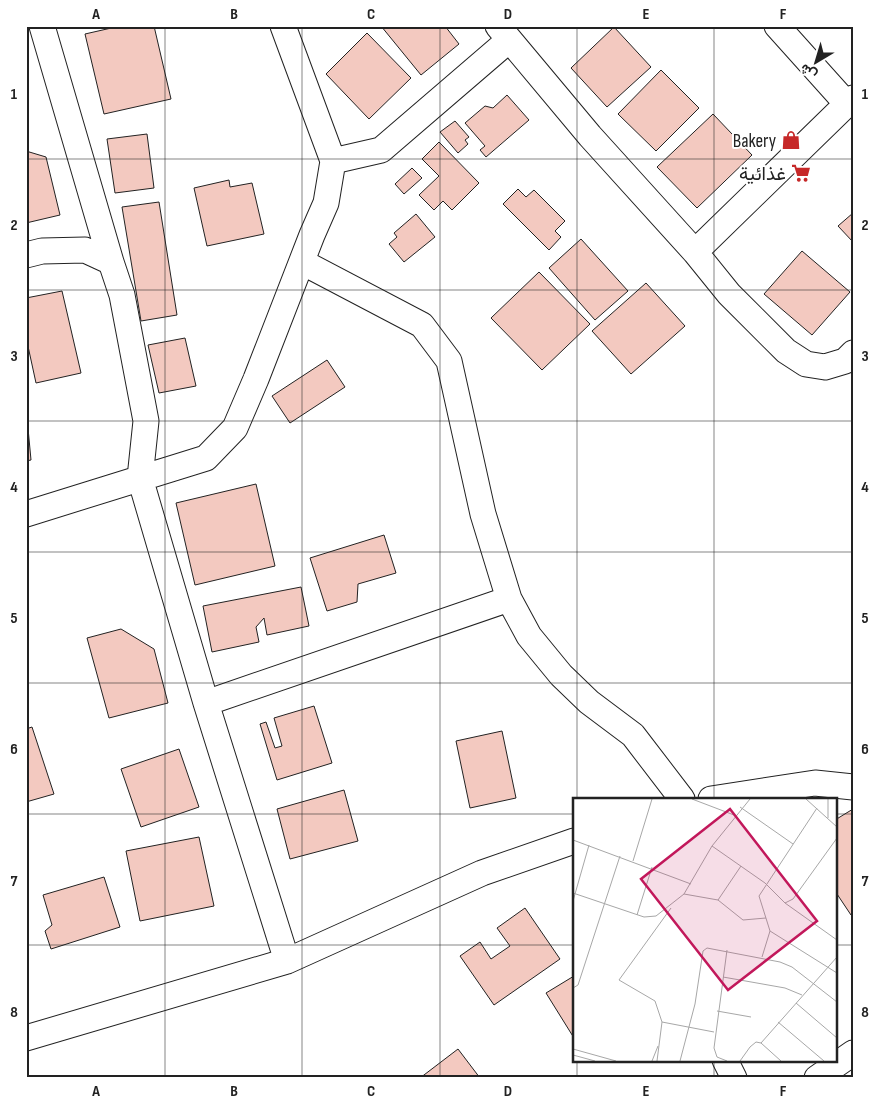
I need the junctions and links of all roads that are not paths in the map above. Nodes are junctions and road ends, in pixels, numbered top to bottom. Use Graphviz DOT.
graph roads {
  1 [pos="42,26"];
  2 [pos="283,26"];
  3 [pos="778,26"];
  4 [pos="503,33"];
  5 [pos="850,101"];
  6 [pos="333,161"];
  7 [pos="694,252"];
  8 [pos="26,255"];
  9 [pos="110,262"];
  10 [pos="302,262"];
  11 [pos="853,353"];
  12 [pos="140,478"];
  13 [pos="26,514"];
  14 [pos="509,599"];
  15 [pos="206,703"];
  16 [pos="853,773"];
  17 [pos="815,783"];
  18 [pos="853,787"];
  19 [pos="681,798"];
  20 [pos="718,798"];
  21 [pos="573,841"];
  22 [pos="288,961"];
  23 [pos="26,1038"];
  24 [pos="853,1053"];
  25 [pos="726,1062"];
  26 [pos="734,1078"];
  27 [pos="817,1078"];
  1 -- 9 [label="street"];
  2 -- 6 [label="street"];
  3 -- 5 [label="street"];
  4 -- 6 [label="street"];
  4 -- 7 [label="street"];
  5 -- 7 [label="street"];
  6 -- 10 [label="street"];
  7 -- 11 [label="street"];
  8 -- 9 [label="street"];
  9 -- 12 [label="street"];
  10 -- 12 [label="street"];
  10 -- 14 [label="street"];
  12 -- 13 [label="street"];
  12 -- 15 [label="street"];
  14 -- 15 [label="street"];
  14 -- 19 [label="street"];
  15 -- 22 [label="street"];
  16 -- 17 [label="street"];
  17 -- 18 [label="street"];
  17 -- 20 [label="street"];
  21 -- 22 [label="street"];
  22 -- 23 [label="street"];
  24 -- 27 [label="street"];
  25 -- 26 [label="street"];
}
